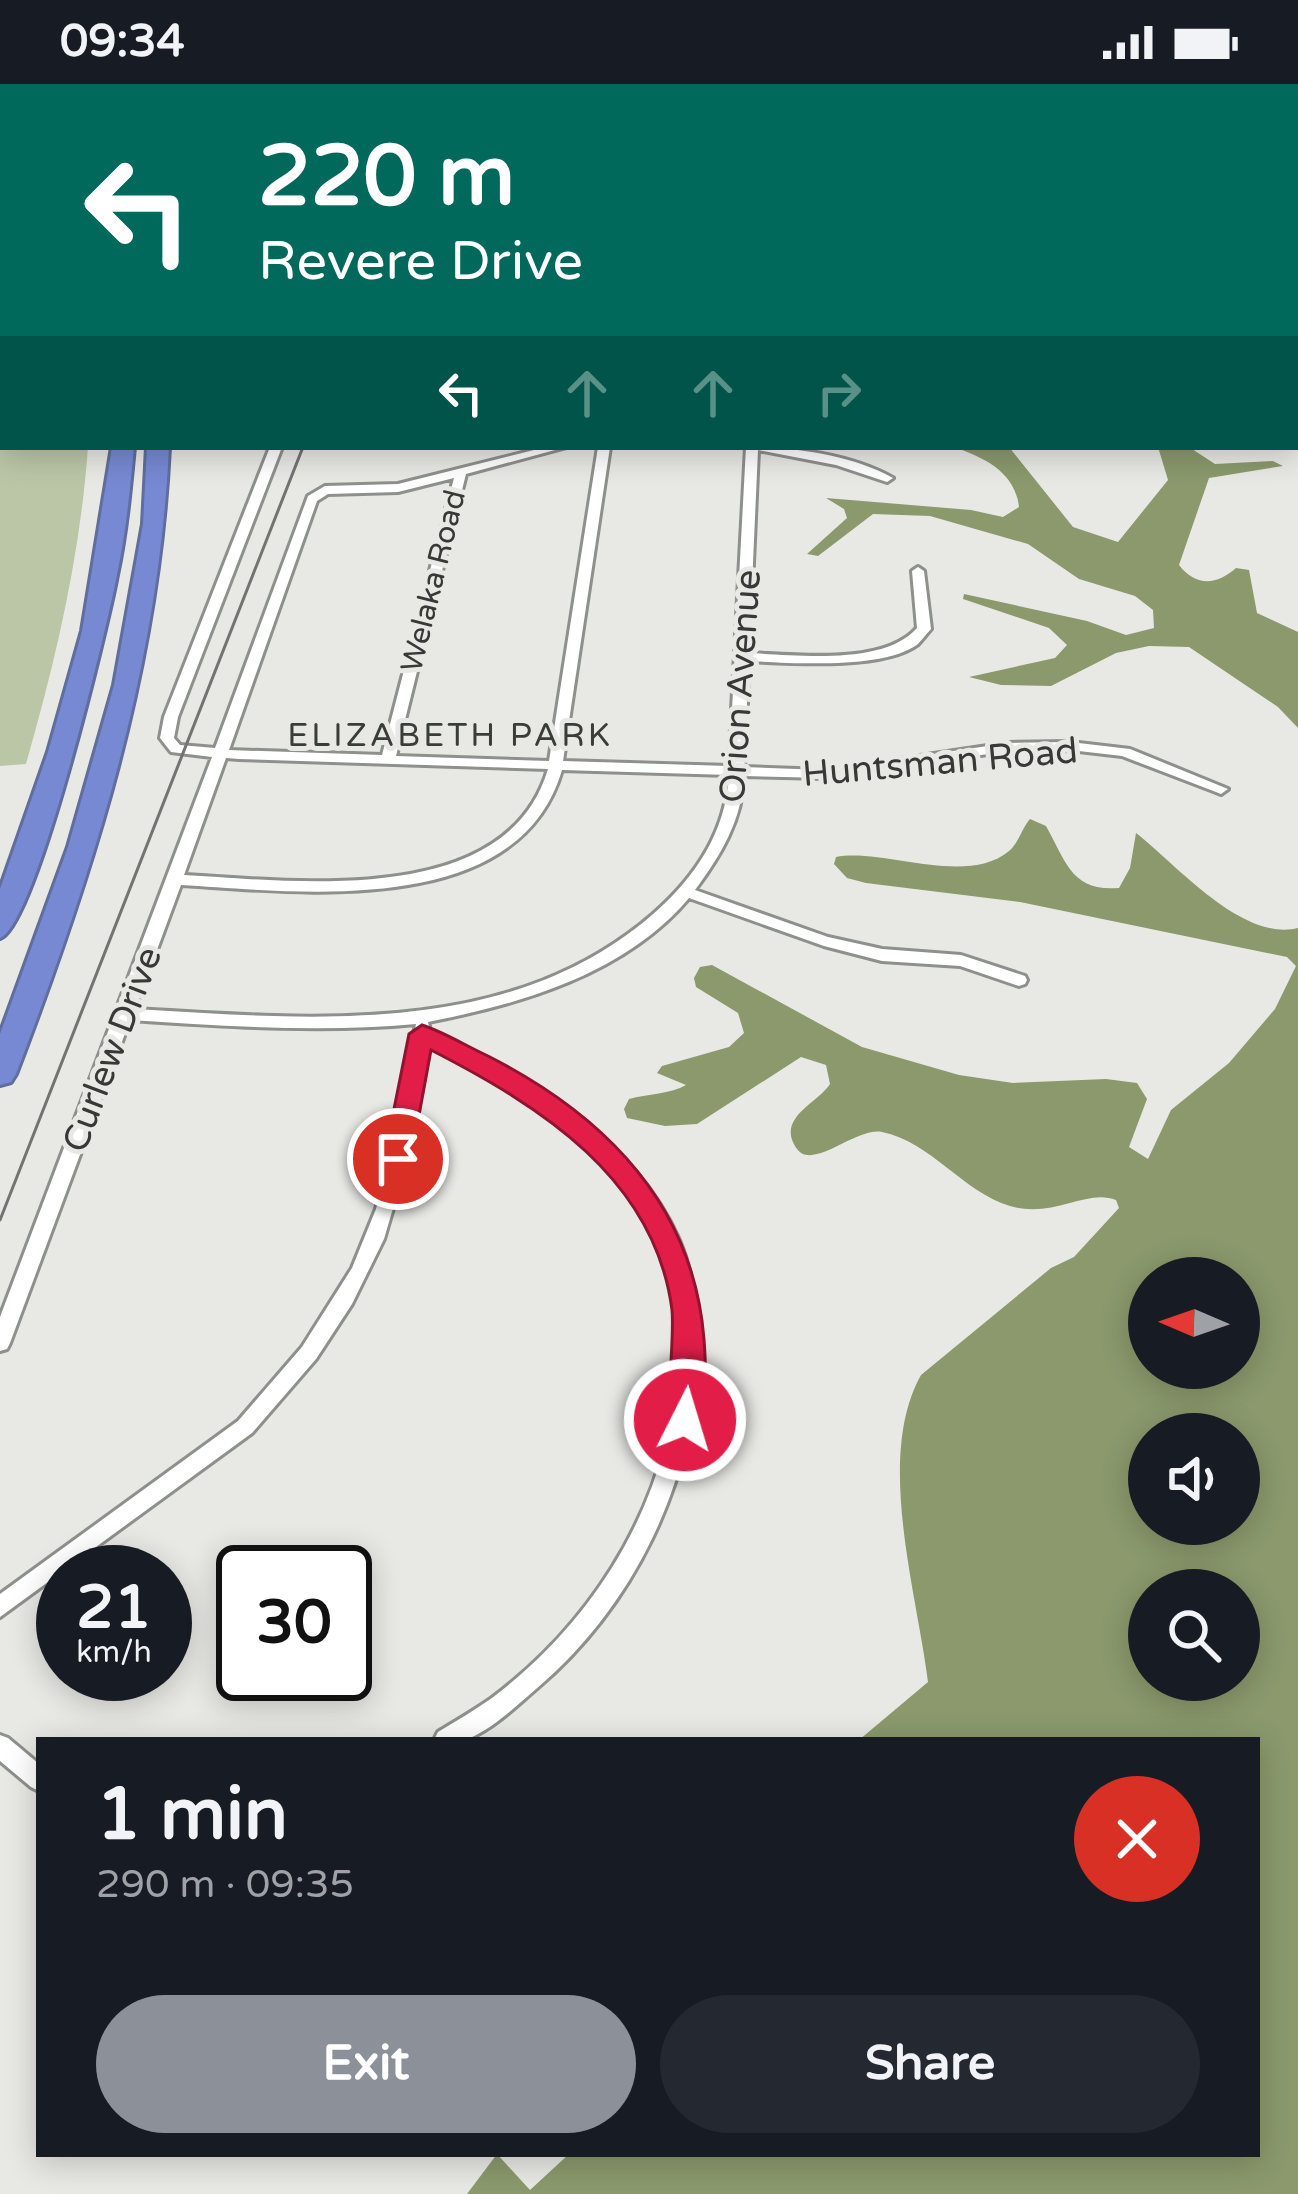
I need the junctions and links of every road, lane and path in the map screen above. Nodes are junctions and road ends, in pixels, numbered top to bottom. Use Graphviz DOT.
graph roads {
  1 [pos="103,450"];
  2 [pos="123,450"];
  3 [pos="158,450"];
  4 [pos="178,450"];
  5 [pos="275,450"];
  6 [pos="548,450"];
  7 [pos="604,450"];
  8 [pos="755,450"];
  9 [pos="772,450"];
  10 [pos="461,472"];
  11 [pos="886,478"];
  12 [pos="918,571"];
  13 [pos="140,604"];
  14 [pos="742,657"];
  15 [pos="65,726"];
  16 [pos="220,754"];
  17 [pos="388,760"];
  18 [pos="556,766"];
  19 [pos="738,772"];
  20 [pos="1222,789"];
  21 [pos="175,880"];
  22 [pos="688,892"];
  23 [pos="0,928"];
  24 [pos="1019,980"];
  25 [pos="125,1014"];
  26 [pos="424,1025"];
  27 [pos="0,1074"];
  28 [pos="0,1343"];
  29 [pos="0,1607"];
  30 [pos="451,1737"];
  31 [pos="0,1746"];
  32 [pos="36,1776"];
  1 -- 15 [label="highway"];
  2 -- 15 [label="highway"];
  3 -- 13 [label="highway"];
  4 -- 13 [label="highway"];
  5 -- 16 [label="street"];
  6 -- 10 [label="street"];
  7 -- 18 [label="street"];
  8 -- 14 [label="street, Orion Avenue"];
  9 -- 11 [label="street"];
  10 -- 16 [label="street, Curlew Drive"];
  10 -- 17 [label="street, Welaka Road"];
  12 -- 14 [label="street"];
  13 -- 27 [label="highway"];
  14 -- 19 [label="street, Orion Avenue"];
  15 -- 23 [label="highway"];
  16 -- 17 [label="street, Huntsman Road"];
  16 -- 21 [label="street, Curlew Drive"];
  17 -- 18 [label="street, Huntsman Road"];
  18 -- 19 [label="street, Huntsman Road"];
  18 -- 21 [label="street"];
  19 -- 20 [label="street, Huntsman Road"];
  19 -- 22 [label="street, Orion Avenue"];
  21 -- 25 [label="street, Curlew Drive"];
  22 -- 24 [label="street"];
  22 -- 26 [label="street, Orion Avenue"];
  25 -- 26 [label="street, Orion Avenue"];
  25 -- 28 [label="street, Curlew Drive"];
  26 -- 29 [label="street"];
  26 -- 30 [label="street"];
  31 -- 32 [label="street"];
}
